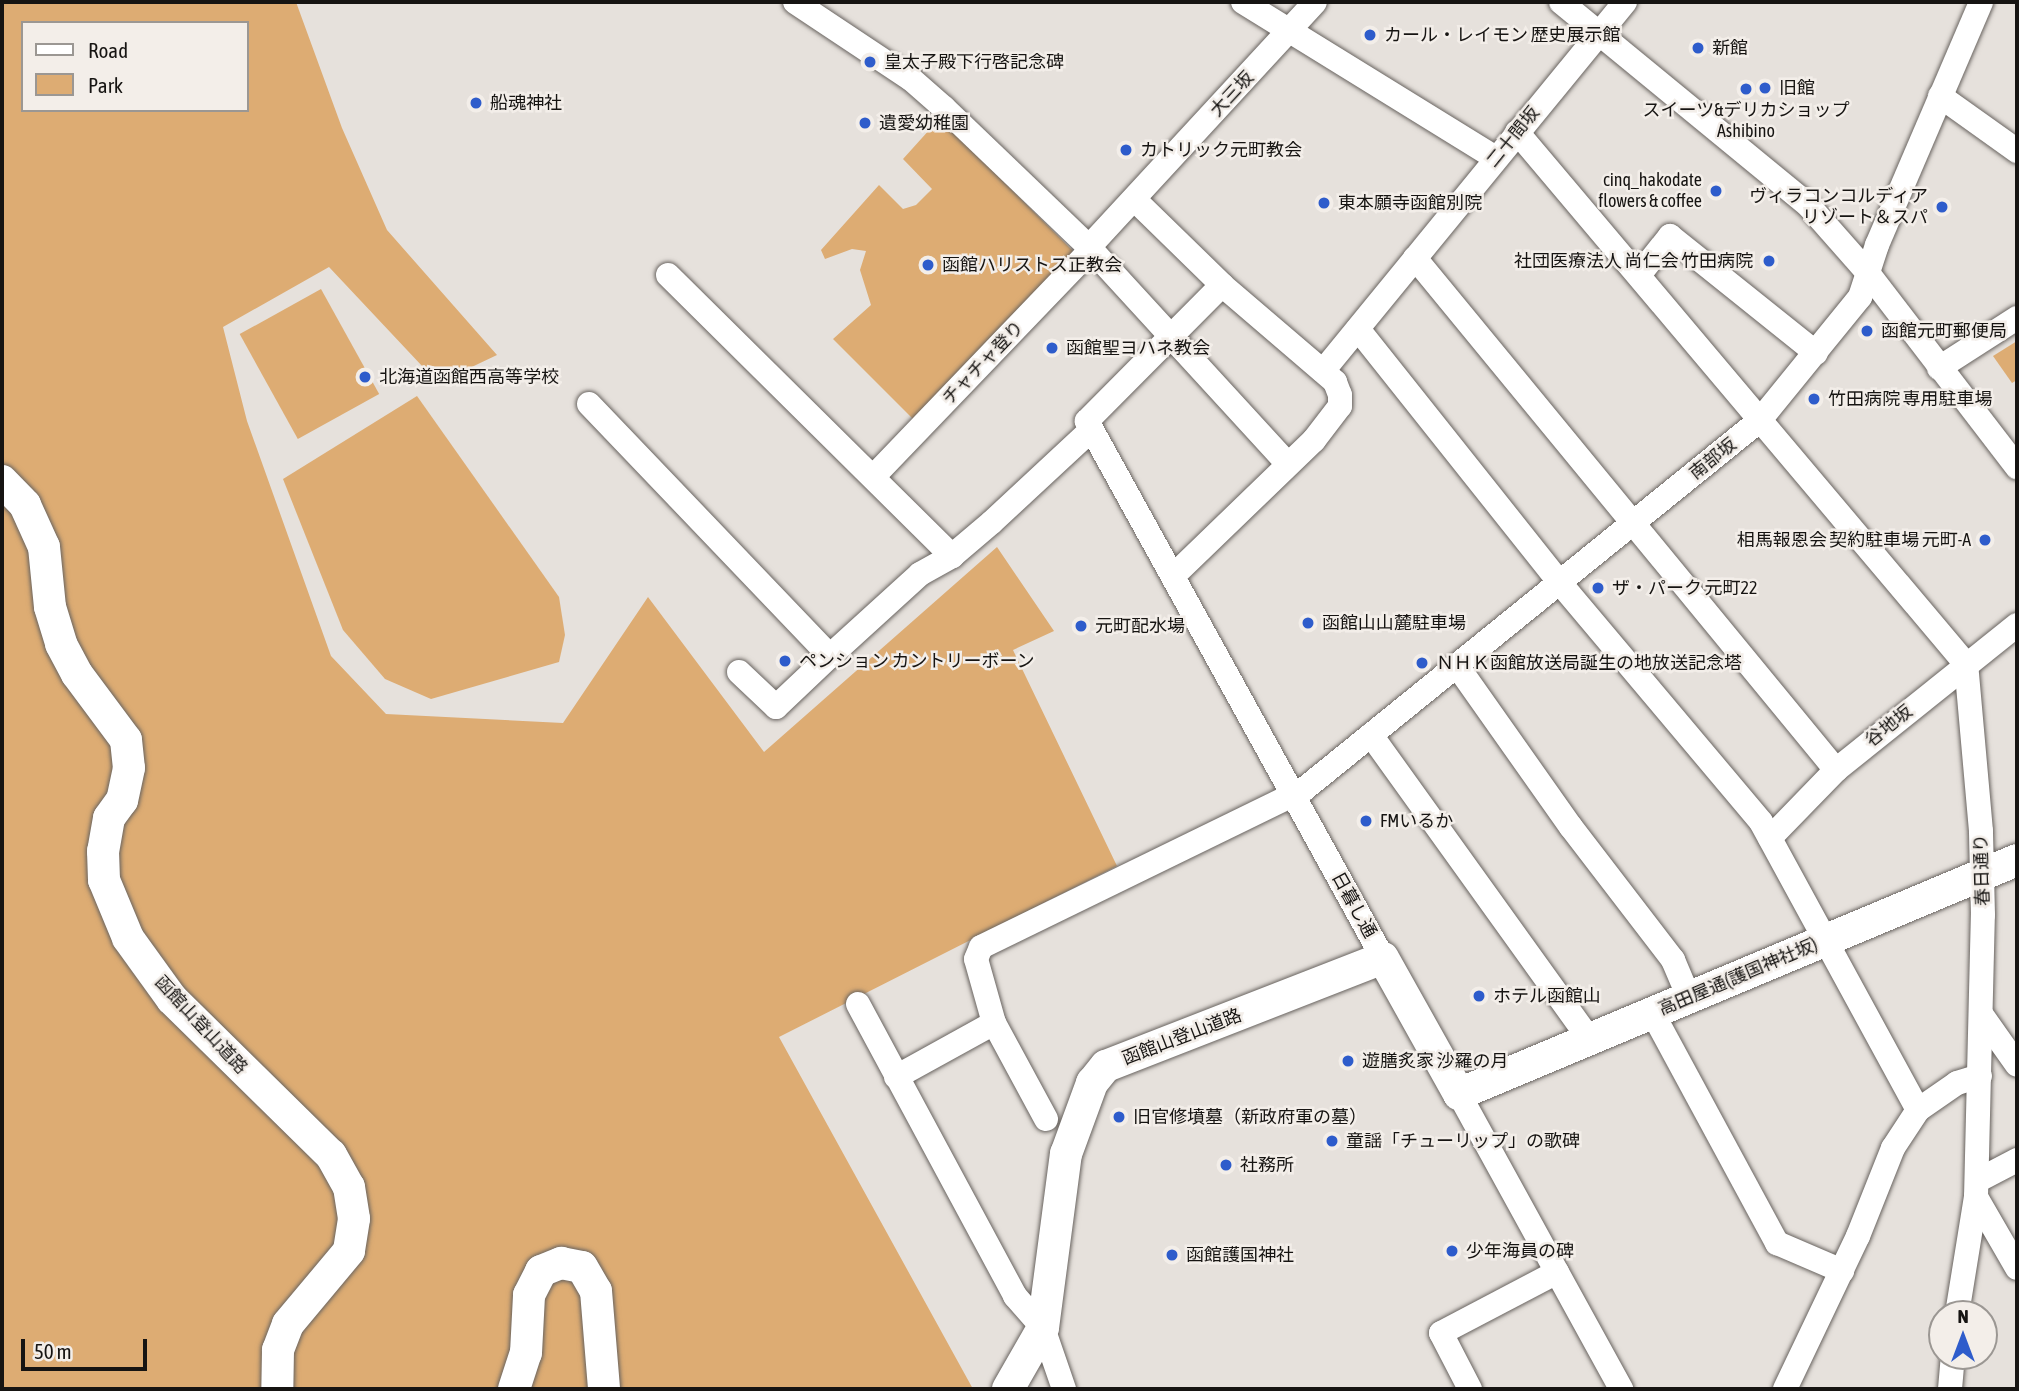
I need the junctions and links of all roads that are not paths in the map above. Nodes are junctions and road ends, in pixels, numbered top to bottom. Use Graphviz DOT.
graph roads {
  1 [pos="1243,2"];
  2 [pos="1315,2"];
  3 [pos="1561,2"];
  4 [pos="1625,2"];
  5 [pos="1981,2"];
  6 [pos="808,5"];
  7 [pos="1290,31"];
  8 [pos="1599,33"];
  9 [pos="1940,96"];
  10 [pos="1517,132"];
  11 [pos="2017,151"];
  12 [pos="1496,158"];
  13 [pos="1134,199"];
  14 [pos="1090,249"];
  15 [pos="1415,258"];
  16 [pos="1868,273"];
  17 [pos="668,275"];
  18 [pos="1639,275"];
  19 [pos="1222,285"];
  20 [pos="2017,318"];
  21 [pos="1358,329"];
  22 [pos="1171,335"];
  23 [pos="1816,353"];
  24 [pos="1939,368"];
  25 [pos="1323,371"];
  26 [pos="589,404"];
  27 [pos="1760,420"];
  28 [pos="1089,426"];
  29 [pos="1288,464"];
  30 [pos="2017,467"];
  31 [pos="874,476"];
  32 [pos="2,481"];
  33 [pos="1633,525"];
  34 [pos="951,556"];
  35 [pos="1173,576"];
  36 [pos="1560,583"];
  37 [pos="2017,625"];
  38 [pos="831,656"];
  39 [pos="1966,664"];
  40 [pos="1458,667"];
  41 [pos="739,672"];
  42 [pos="1371,734"];
  43 [pos="1836,770"];
  44 [pos="1294,796"];
  45 [pos="1770,838"];
  46 [pos="2017,860"];
  47 [pos="1984,873"];
  48 [pos="1824,941"];
  49 [pos="1382,958"];
  50 [pos="1688,996"];
  51 [pos="858,1004"];
  52 [pos="1652,1012"];
  53 [pos="1981,1014"];
  54 [pos="994,1023"];
  55 [pos="1589,1038"];
  56 [pos="2017,1065"];
  57 [pos="1980,1076"];
  58 [pos="896,1077"];
  59 [pos="1459,1094"];
  60 [pos="1918,1111"];
  61 [pos="1046,1119"];
  62 [pos="2017,1160"];
  63 [pos="1977,1189"];
  64 [pos="2017,1268"];
  65 [pos="1842,1271"];
  66 [pos="1557,1272"];
  67 [pos="1959,1300"];
  68 [pos="1043,1328"];
  69 [pos="1952,1370"];
  70 [pos="276,1389"];
  71 [pos="514,1389"];
  72 [pos="604,1389"];
  73 [pos="1008,1389"];
  74 [pos="1064,1389"];
  75 [pos="1470,1389"];
  76 [pos="1621,1389"];
  77 [pos="1785,1389"];
  78 [pos="1951,1389"];
  1 -- 7 [label="street"];
  2 -- 7 [label="street, 大三坂"];
  3 -- 8 [label="street"];
  4 -- 8 [label="street, 二十間坂"];
  5 -- 9 [label="street, 南部坂"];
  6 -- 14 [label="street"];
  7 -- 12 [label="street"];
  7 -- 13 [label="street, 大三坂"];
  8 -- 10 [label="street, 二十間坂"];
  8 -- 16 [label="street"];
  9 -- 11 [label="street"];
  9 -- 16 [label="street, 南部坂"];
  10 -- 12 [label="street, 二十間坂"];
  10 -- 18 [label="street"];
  12 -- 15 [label="street, 二十間坂"];
  13 -- 14 [label="street, 大三坂"];
  13 -- 19 [label="street"];
  14 -- 22 [label="street"];
  14 -- 31 [label="street, チャチャ登り"];
  15 -- 21 [label="street, 二十間坂"];
  15 -- 33 [label="street"];
  16 -- 23 [label="street, 南部坂"];
  16 -- 24 [label="street"];
  17 -- 31 [label="street"];
  18 -- 23 [label="street"];
  18 -- 27 [label="street"];
  19 -- 22 [label="street"];
  19 -- 25 [label="street"];
  20 -- 24 [label="street"];
  21 -- 25 [label="street, 二十間坂"];
  21 -- 36 [label="street"];
  22 -- 28 [label="street"];
  22 -- 29 [label="street"];
  23 -- 27 [label="street, 南部坂"];
  24 -- 30 [label="street"];
  25 -- 29 [label="street"];
  26 -- 38 [label="street"];
  27 -- 33 [label="street, 南部坂"];
  27 -- 39 [label="street"];
  28 -- 34 [label="street"];
  28 -- 35 [label="street, 日暮し通"];
  29 -- 35 [label="street"];
  31 -- 34 [label="street"];
  32 -- 70 [label="main road, 函館山登山道路"];
  33 -- 36 [label="street, 南部坂"];
  33 -- 43 [label="street"];
  34 -- 38 [label="street"];
  35 -- 44 [label="street, 日暮し通"];
  36 -- 40 [label="street, 南部坂"];
  36 -- 45 [label="street"];
  37 -- 39 [label="street, 谷地坂"];
  38 -- 41 [label="street"];
  39 -- 43 [label="street, 谷地坂"];
  39 -- 47 [label="street, 春日通り"];
  40 -- 42 [label="street, 南部坂"];
  40 -- 50 [label="street"];
  42 -- 44 [label="street, 南部坂"];
  42 -- 55 [label="street"];
  43 -- 45 [label="street, 谷地坂"];
  44 -- 49 [label="street, 日暮し通"];
  44 -- 54 [label="street, 南部坂"];
  45 -- 48 [label="street"];
  46 -- 47 [label="main road, 高田屋通(護国神社坂)"];
  47 -- 48 [label="main road, 高田屋通(護国神社坂)"];
  47 -- 53 [label="street, 春日通り"];
  48 -- 50 [label="main road, 高田屋通(護国神社坂)"];
  48 -- 60 [label="street"];
  49 -- 59 [label="main road, 日暮し通"];
  49 -- 68 [label="main road, 函館山登山道路"];
  50 -- 52 [label="main road, 高田屋通(護国神社坂)"];
  51 -- 58 [label="street"];
  52 -- 55 [label="main road, 高田屋通(護国神社坂)"];
  52 -- 65 [label="street"];
  53 -- 56 [label="street"];
  53 -- 57 [label="street, 春日通り"];
  54 -- 58 [label="street"];
  54 -- 61 [label="street, 南部坂"];
  55 -- 59 [label="main road, 高田屋通(護国神社坂)"];
  57 -- 60 [label="street"];
  57 -- 63 [label="street, 春日通り"];
  58 -- 68 [label="street"];
  59 -- 66 [label="street, 日暮し通"];
  60 -- 65 [label="street"];
  62 -- 63 [label="street"];
  63 -- 64 [label="street"];
  63 -- 67 [label="street, 春日通り"];
  65 -- 77 [label="street"];
  66 -- 75 [label="street"];
  66 -- 76 [label="street, 日暮し通"];
  68 -- 73 [label="main road, 函館山登山道路"];
  68 -- 74 [label="street"];
  69 -- 78 [label="street"];
  71 -- 72 [label="main road"];
}
